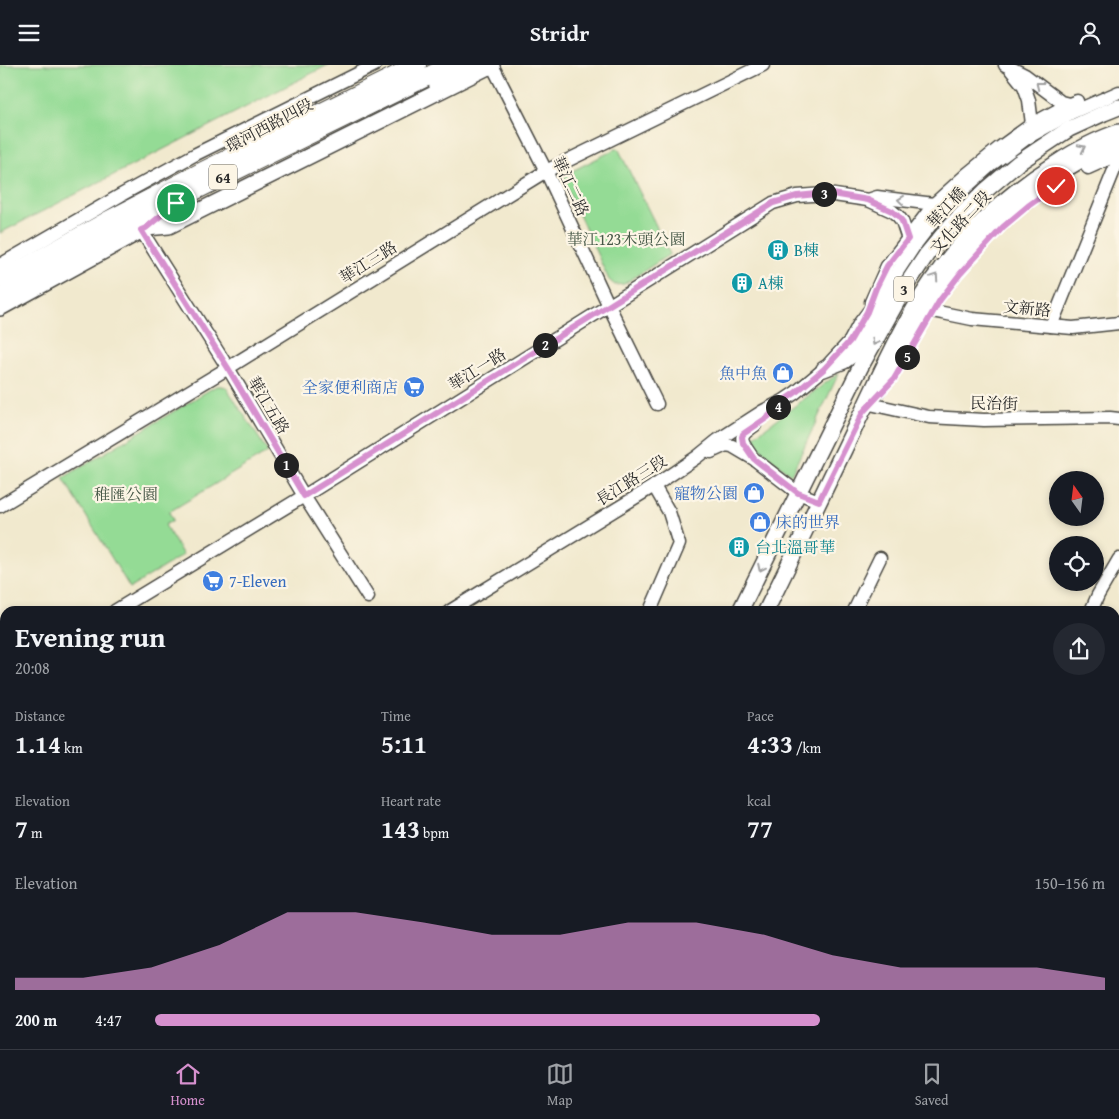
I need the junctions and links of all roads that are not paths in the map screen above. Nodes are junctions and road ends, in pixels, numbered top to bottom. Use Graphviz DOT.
graph roads {
  1 [pos="375,65"];
  2 [pos="392,65"];
  3 [pos="417,65"];
  4 [pos="422,65"];
  5 [pos="451,65"];
  6 [pos="471,65"];
  7 [pos="478,65"];
  8 [pos="492,65"];
  9 [pos="763,65"];
  10 [pos="1007,66"];
  11 [pos="1119,85"];
  12 [pos="1119,92"];
  13 [pos="1069,104"];
  14 [pos="1119,107"];
  15 [pos="1032,124"];
  16 [pos="1119,132"];
  17 [pos="1119,144"];
  18 [pos="1040,147"];
  19 [pos="1119,154"];
  20 [pos="1119,158"];
  21 [pos="546,171"];
  22 [pos="868,200"];
  23 [pos="934,204"];
  24 [pos="144,229"];
  25 [pos="908,239"];
  26 [pos="0,265"];
  27 [pos="0,274"];
  28 [pos="0,279"];
  29 [pos="0,289"];
  30 [pos="0,298"];
  31 [pos="609,306"];
  32 [pos="0,308"];
  33 [pos="933,311"];
  34 [pos="1119,323"];
  35 [pos="859,324"];
  36 [pos="1051,326"];
  37 [pos="228,368"];
  38 [pos="824,369"];
  39 [pos="783,401"];
  40 [pos="657,404"];
  41 [pos="866,408"];
  42 [pos="1119,419"];
  43 [pos="697,457"];
  44 [pos="754,459"];
  45 [pos="654,486"];
  46 [pos="798,493"];
  47 [pos="304,496"];
  48 [pos="819,501"];
  49 [pos="0,506"];
  50 [pos="880,558"];
  51 [pos="1119,559"];
  52 [pos="368,597"];
  53 [pos="123,606"];
  54 [pos="458,606"];
  55 [pos="652,606"];
  56 [pos="742,606"];
  57 [pos="768,606"];
  58 [pos="856,606"];
  59 [pos="1093,606"];
  1 -- 26 [label="street, 環河西路四段"];
  2 -- 27 [label="highway"];
  3 -- 28 [label="highway, 64"];
  4 -- 29 [label="main road, 環河西路四段"];
  5 -- 30 [label="highway, 64"];
  6 -- 24 [label="main road, 環河西路四段"];
  7 -- 24 [label="highway"];
  8 -- 21 [label="street, 華江二路"];
  8 -- 24 [label="main road, 環河西路四段"];
  9 -- 21 [label="street, 華江三路"];
  13 -- 10 [label="street, one-way"];
  10 -- 15 [label="street"];
  11 -- 13 [label="street, 文化路二段"];
  12 -- 35 [label="street"];
  13 -- 15 [label="street, 文化路二段"];
  14 -- 18 [label="main road, 華江橋 / 3"];
  15 -- 23 [label="street, 文化路二段"];
  41 -- 16 [label="main road, 文化路二段 / 3, one-way"];
  17 -- 41 [label="street"];
  18 -- 38 [label="main road"];
  18 -- 46 [label="main road, 華江橋 / 3, one-way"];
  19 -- 33 [label="street, 文化路二段"];
  20 -- 36 [label="street"];
  21 -- 31 [label="street, 華江二路"];
  21 -- 37 [label="street, 華江三路"];
  23 -- 22 [label="street, 華江一路, one-way"];
  22 -- 25 [label="street, 華江一路"];
  22 -- 31 [label="street, 華江一路"];
  23 -- 25 [label="street, 文化路二段"];
  24 -- 32 [label="main road, 環河西路四段"];
  24 -- 37 [label="street, 華江五路"];
  25 -- 35 [label="street, 文化路二段"];
  31 -- 40 [label="street, 華江二路"];
  31 -- 47 [label="street, 華江一路"];
  33 -- 36 [label="street, 文新路"];
  33 -- 41 [label="street, 文化路二段"];
  34 -- 36 [label="street, 文新路"];
  35 -- 38 [label="street, 長江路三段"];
  37 -- 47 [label="street, 華江五路"];
  37 -- 49 [label="street, 華江三路"];
  38 -- 39 [label="street, 長江路三段"];
  39 -- 43 [label="street, 長江路三段"];
  39 -- 44 [label="street"];
  41 -- 42 [label="street, 民治街"];
  41 -- 48 [label="main road, 文化路二段 / 3"];
  43 -- 44 [label="street"];
  43 -- 45 [label="street, 長江路三段"];
  44 -- 46 [label="street"];
  45 -- 54 [label="street, 長江路三段"];
  45 -- 55 [label="street"];
  46 -- 48 [label="street"];
  46 -- 56 [label="main road, 3, one-way"];
  47 -- 52 [label="street, 華江五路"];
  47 -- 53 [label="street, 華江一路"];
  48 -- 57 [label="main road, 文化路二段 / 3"];
  50 -- 58 [label="street"];
  51 -- 59 [label="street"];
}
